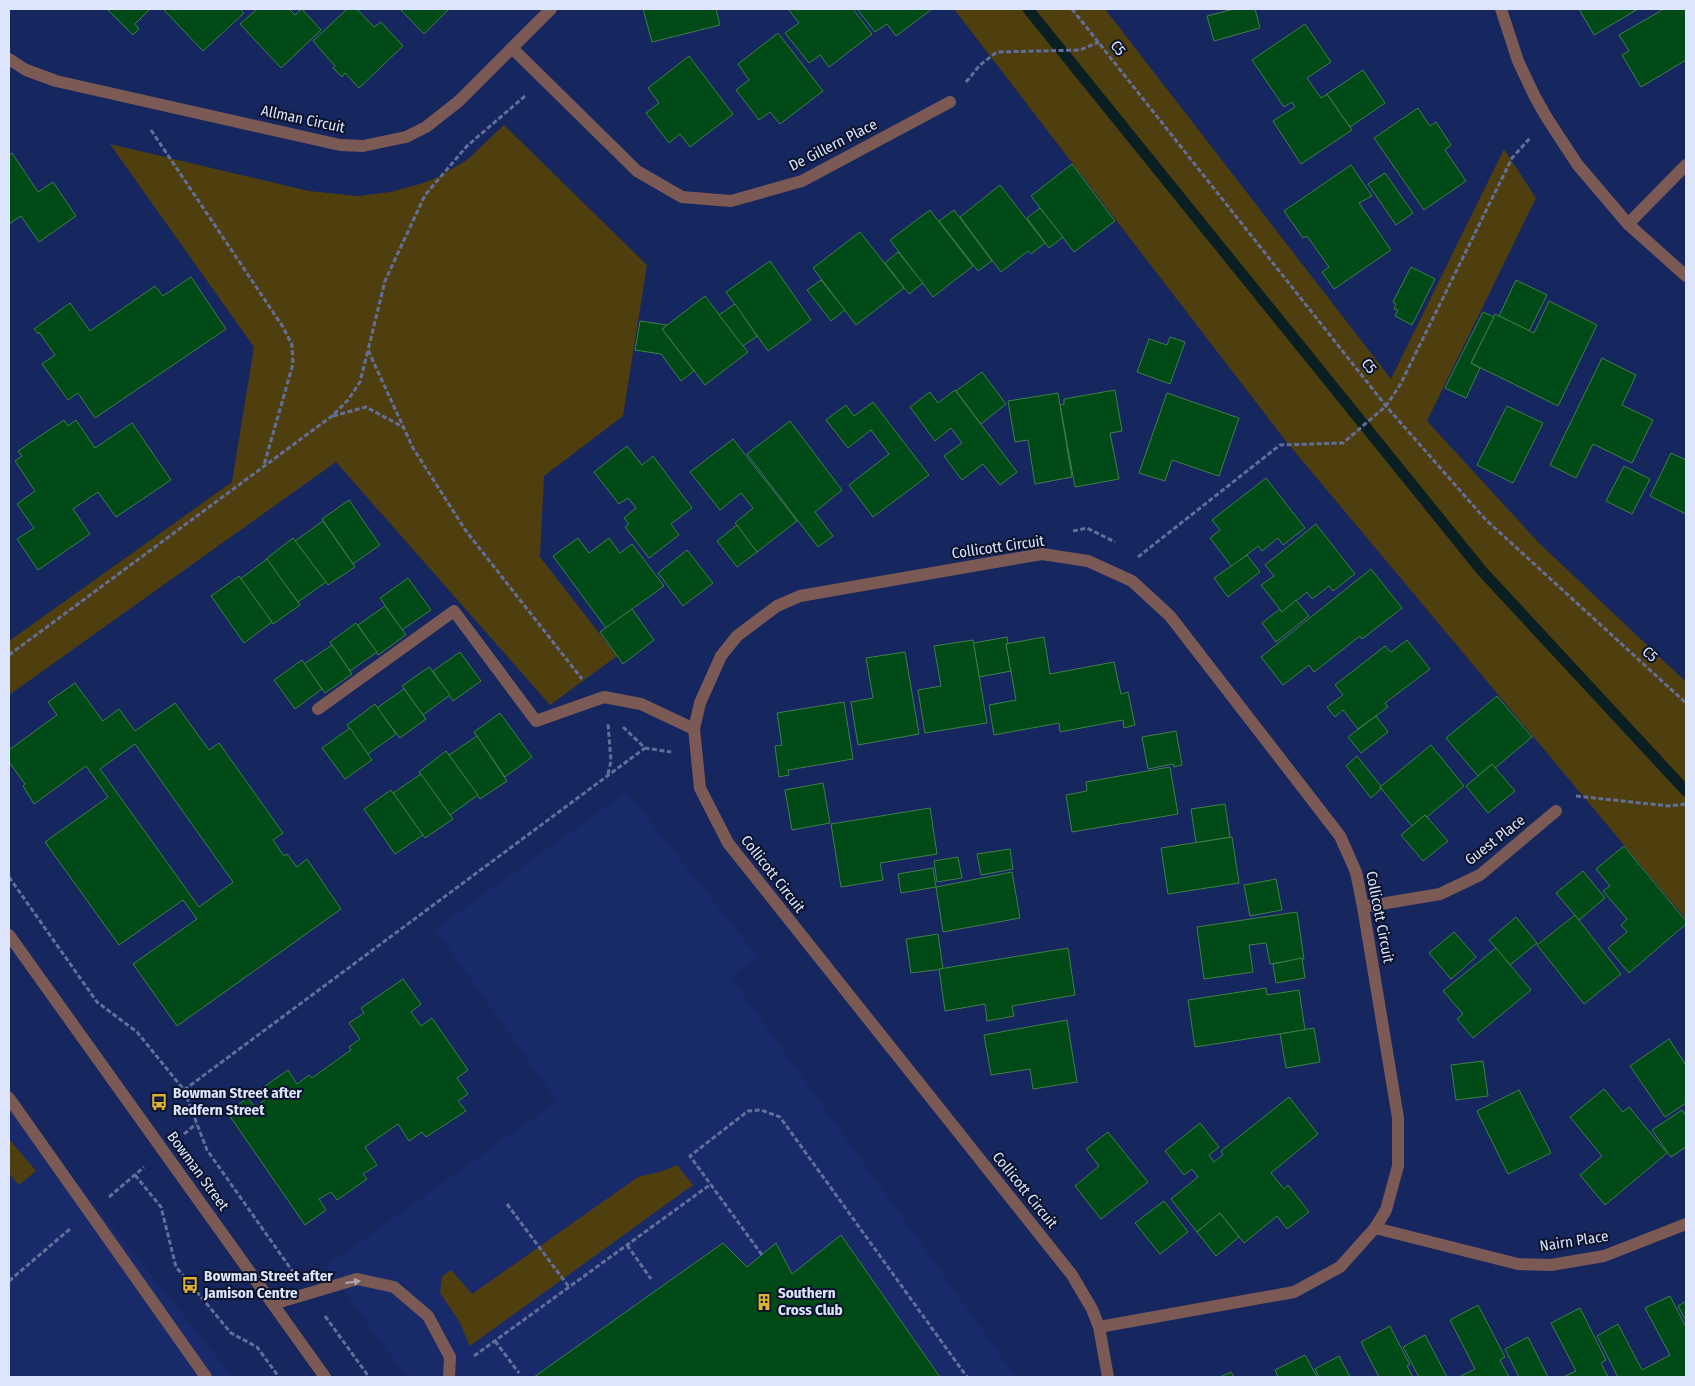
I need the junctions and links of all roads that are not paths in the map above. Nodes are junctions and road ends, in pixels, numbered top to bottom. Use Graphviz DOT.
graph roads {
  1 [pos="551,9"];
  2 [pos="1501,9"];
  3 [pos="512,48"];
  4 [pos="9,59"];
  5 [pos="950,102"];
  6 [pos="1686,165"];
  7 [pos="1628,224"];
  8 [pos="1686,276"];
  9 [pos="318,709"];
  10 [pos="694,729"];
  11 [pos="1556,811"];
  12 [pos="1364,907"];
  13 [pos="9,935"];
  14 [pos="9,1098"];
  15 [pos="1686,1224"];
  16 [pos="1375,1228"];
  17 [pos="273,1304"];
  18 [pos="1099,1327"];
  19 [pos="449,1376"];
  20 [pos="206,1377"];
  21 [pos="325,1377"];
  22 [pos="1108,1377"];
  1 -- 3 [label="street, Allman Circuit"];
  2 -- 7 [label="street"];
  3 -- 4 [label="street, Allman Circuit"];
  3 -- 5 [label="street, De Gillern Place"];
  6 -- 7 [label="street"];
  7 -- 8 [label="street"];
  9 -- 10 [label="street"];
  10 -- 12 [label="street, Collicott Circuit"];
  10 -- 18 [label="street, Collicott Circuit"];
  11 -- 12 [label="street, Guest Place"];
  12 -- 16 [label="street, Collicott Circuit"];
  13 -- 17 [label="street, Bowman Street"];
  14 -- 20 [label="street"];
  15 -- 16 [label="street, Nairn Place"];
  16 -- 18 [label="street, Collicott Circuit"];
  17 -- 19 [label="street, one-way"];
  17 -- 21 [label="street, Bowman Street"];
  18 -- 22 [label="street, Collicott Circuit"];
}
